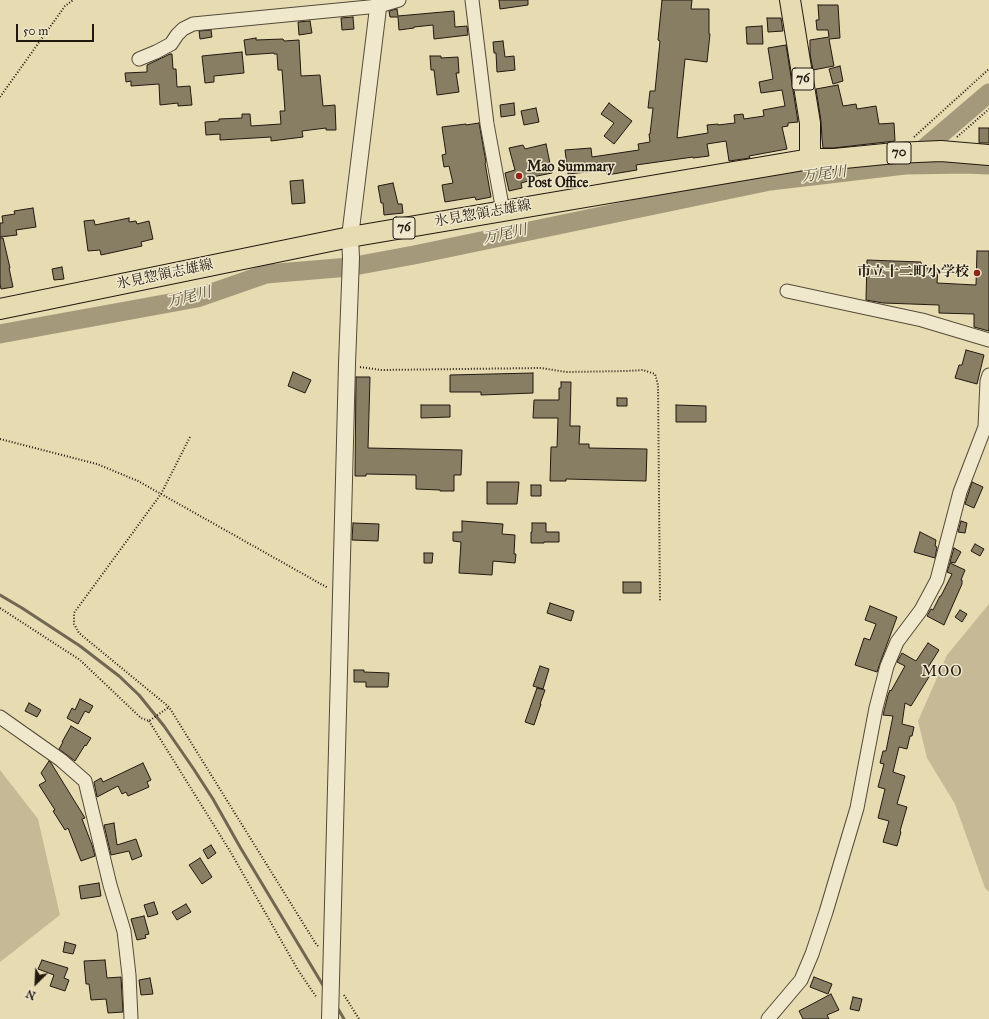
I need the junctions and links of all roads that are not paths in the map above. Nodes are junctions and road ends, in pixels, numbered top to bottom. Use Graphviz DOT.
graph roads {
  1 [pos="399,0"];
  2 [pos="472,0"];
  3 [pos="790,0"];
  4 [pos="379,3"];
  5 [pos="139,59"];
  6 [pos="989,155"];
  7 [pos="810,159"];
  8 [pos="503,211"];
  9 [pos="350,236"];
  10 [pos="787,291"];
  11 [pos="0,309"];
  12 [pos="989,340"];
  13 [pos="989,375"];
  14 [pos="0,717"];
  15 [pos="326,1009"];
  16 [pos="131,1019"];
  17 [pos="768,1019"];
  1 -- 4 [label="street"];
  2 -- 8 [label="street"];
  3 -- 7 [label="main road, 76"];
  4 -- 5 [label="street"];
  4 -- 9 [label="street"];
  6 -- 7 [label="main road, 70"];
  7 -- 8 [label="main road, 氷見惣領志雄線 / 76"];
  8 -- 9 [label="main road, 氷見惣領志雄線 / 76"];
  9 -- 11 [label="main road, 氷見惣領志雄線 / 76"];
  9 -- 15 [label="street"];
  10 -- 12 [label="street"];
  13 -- 17 [label="street"];
  14 -- 16 [label="street"];
}
